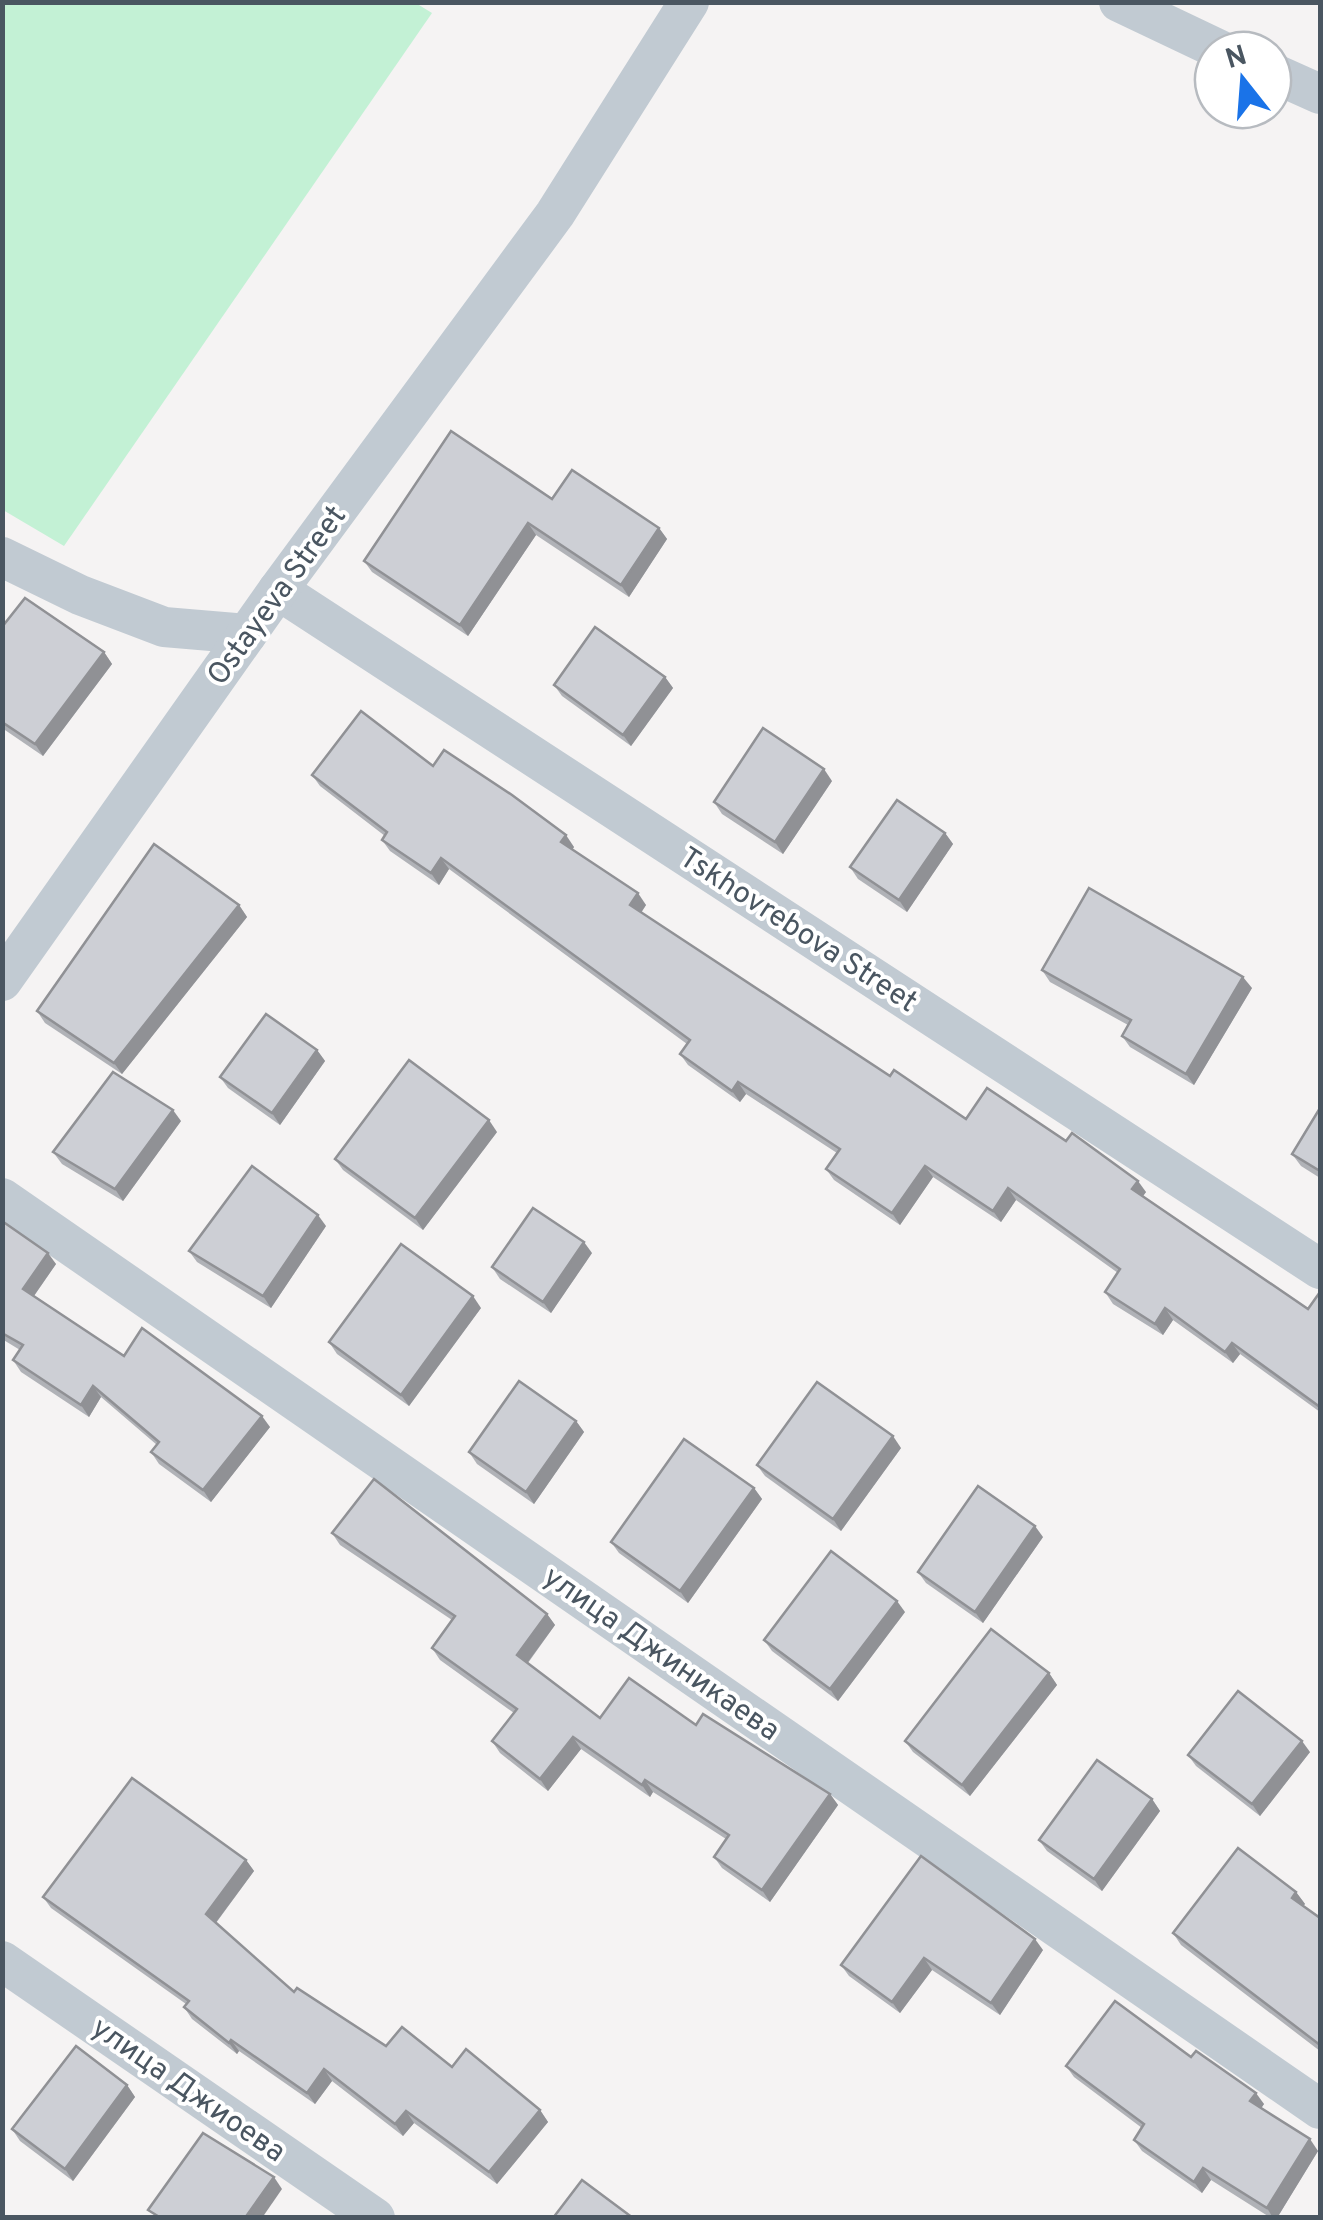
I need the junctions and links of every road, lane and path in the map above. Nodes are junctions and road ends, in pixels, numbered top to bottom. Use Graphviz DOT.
graph roads {
  1 [pos="689,2"];
  2 [pos="1119,2"];
  3 [pos="1193,37"];
  4 [pos="1293,83"];
  5 [pos="1320,94"];
  6 [pos="2,557"];
  7 [pos="278,590"];
  8 [pos="246,634"];
  9 [pos="2,981"];
  10 [pos="2,1198"];
  11 [pos="1320,1269"];
  12 [pos="2,1962"];
  13 [pos="1320,2109"];
  14 [pos="375,2218"];
  1 -- 7 [label="street, Ostayeva Street"];
  2 -- 3 [label="street"];
  4 -- 5 [label="street"];
  6 -- 8 [label="street"];
  7 -- 8 [label="street, Ostayeva Street"];
  7 -- 11 [label="street, Tskhovrebova Street"];
  8 -- 9 [label="street, Ostayeva Street"];
  10 -- 13 [label="street, улица Джиникаева"];
  12 -- 14 [label="street, улица Джиоева"];
}
